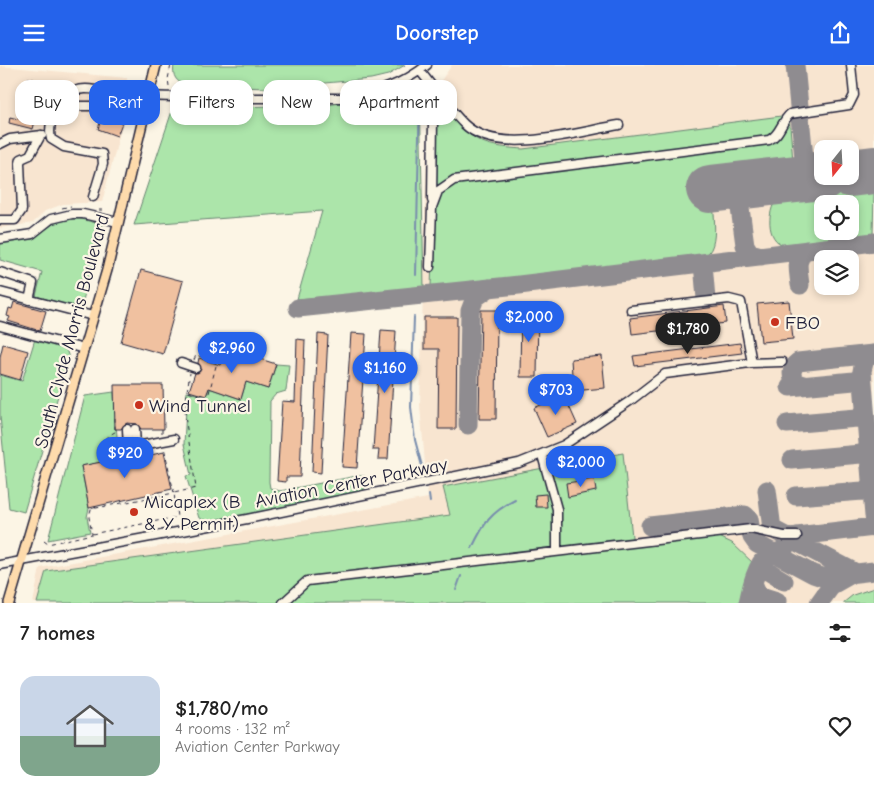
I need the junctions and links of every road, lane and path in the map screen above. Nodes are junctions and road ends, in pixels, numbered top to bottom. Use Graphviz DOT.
graph roads {
  1 [pos="156,65"];
  2 [pos="171,65"];
  3 [pos="428,65"];
  4 [pos="851,65"];
  5 [pos="420,71"];
  6 [pos="153,80"];
  7 [pos="428,80"];
  8 [pos="169,87"];
  9 [pos="160,97"];
  10 [pos="457,115"];
  11 [pos="50,125"];
  12 [pos="142,125"];
  13 [pos="433,125"];
  14 [pos="619,125"];
  15 [pos="45,134"];
  16 [pos="0,144"];
  17 [pos="93,197"];
  18 [pos="432,207"];
  19 [pos="0,220"];
  20 [pos="118,222"];
  21 [pos="0,239"];
  22 [pos="430,267"];
  23 [pos="0,272"];
  24 [pos="0,292"];
  25 [pos="29,300"];
  26 [pos="631,309"];
  27 [pos="93,316"];
  28 [pos="0,326"];
  29 [pos="84,349"];
  30 [pos="223,353"];
  31 [pos="217,362"];
  32 [pos="782,362"];
  33 [pos="181,363"];
  34 [pos="752,363"];
  35 [pos="192,366"];
  36 [pos="187,392"];
  37 [pos="114,419"];
  38 [pos="162,429"];
  39 [pos="128,430"];
  40 [pos="117,431"];
  41 [pos="174,439"];
  42 [pos="163,441"];
  43 [pos="122,449"];
  44 [pos="542,455"];
  45 [pos="103,462"];
  46 [pos="174,493"];
  47 [pos="92,534"];
  48 [pos="797,536"];
  49 [pos="44,541"];
  50 [pos="557,551"];
  51 [pos="23,560"];
  52 [pos="0,565"];
  53 [pos="10,603"];
  54 [pos="283,603"];
  1 -- 6 [label="main road, South Clyde Morris Boulevard"];
  2 -- 8 [label="path"];
  3 -- 5 [label="street"];
  4 -- 18 [label="street"];
  5 -- 7 [label="street"];
  5 -- 9 [label="street"];
  10 -- 14 [label="street"];
  11 -- 15 [label="street"];
  12 -- 20 [label="main road, South Clyde Morris Boulevard"];
  13 -- 18 [label="street"];
  15 -- 16 [label="street"];
  15 -- 17 [label="street"];
  15 -- 19 [label="street"];
  18 -- 22 [label="street"];
  20 -- 21 [label="street"];
  20 -- 27 [label="main road, South Clyde Morris Boulevard"];
  23 -- 25 [label="street"];
  24 -- 25 [label="street"];
  25 -- 27 [label="street"];
  26 -- 34 [label="street"];
  27 -- 29 [label="main road, South Clyde Morris Boulevard"];
  28 -- 29 [label="street"];
  29 -- 51 [label="main road, South Clyde Morris Boulevard"];
  30 -- 31 [label="path"];
  31 -- 35 [label="path"];
  31 -- 36 [label="path"];
  32 -- 34 [label="street"];
  33 -- 35 [label="street"];
  34 -- 44 [label="street, Aviation Center Parkway"];
  35 -- 36 [label="path"];
  36 -- 46 [label="path"];
  37 -- 40 [label="path"];
  38 -- 42 [label="path"];
  39 -- 40 [label="path"];
  39 -- 43 [label="street"];
  40 -- 45 [label="path"];
  41 -- 42 [label="street"];
  42 -- 43 [label="street"];
  42 -- 46 [label="path"];
  43 -- 43 [label="street"];
  44 -- 50 [label="street"];
  44 -- 51 [label="street, Aviation Center Parkway"];
  46 -- 47 [label="path"];
  46 -- 47 [label="path"];
  47 -- 49 [label="path"];
  48 -- 50 [label="street"];
  50 -- 54 [label="street"];
  51 -- 52 [label="street, Aviation Center Parkway"];
  51 -- 53 [label="main road, South Clyde Morris Boulevard"];
}
